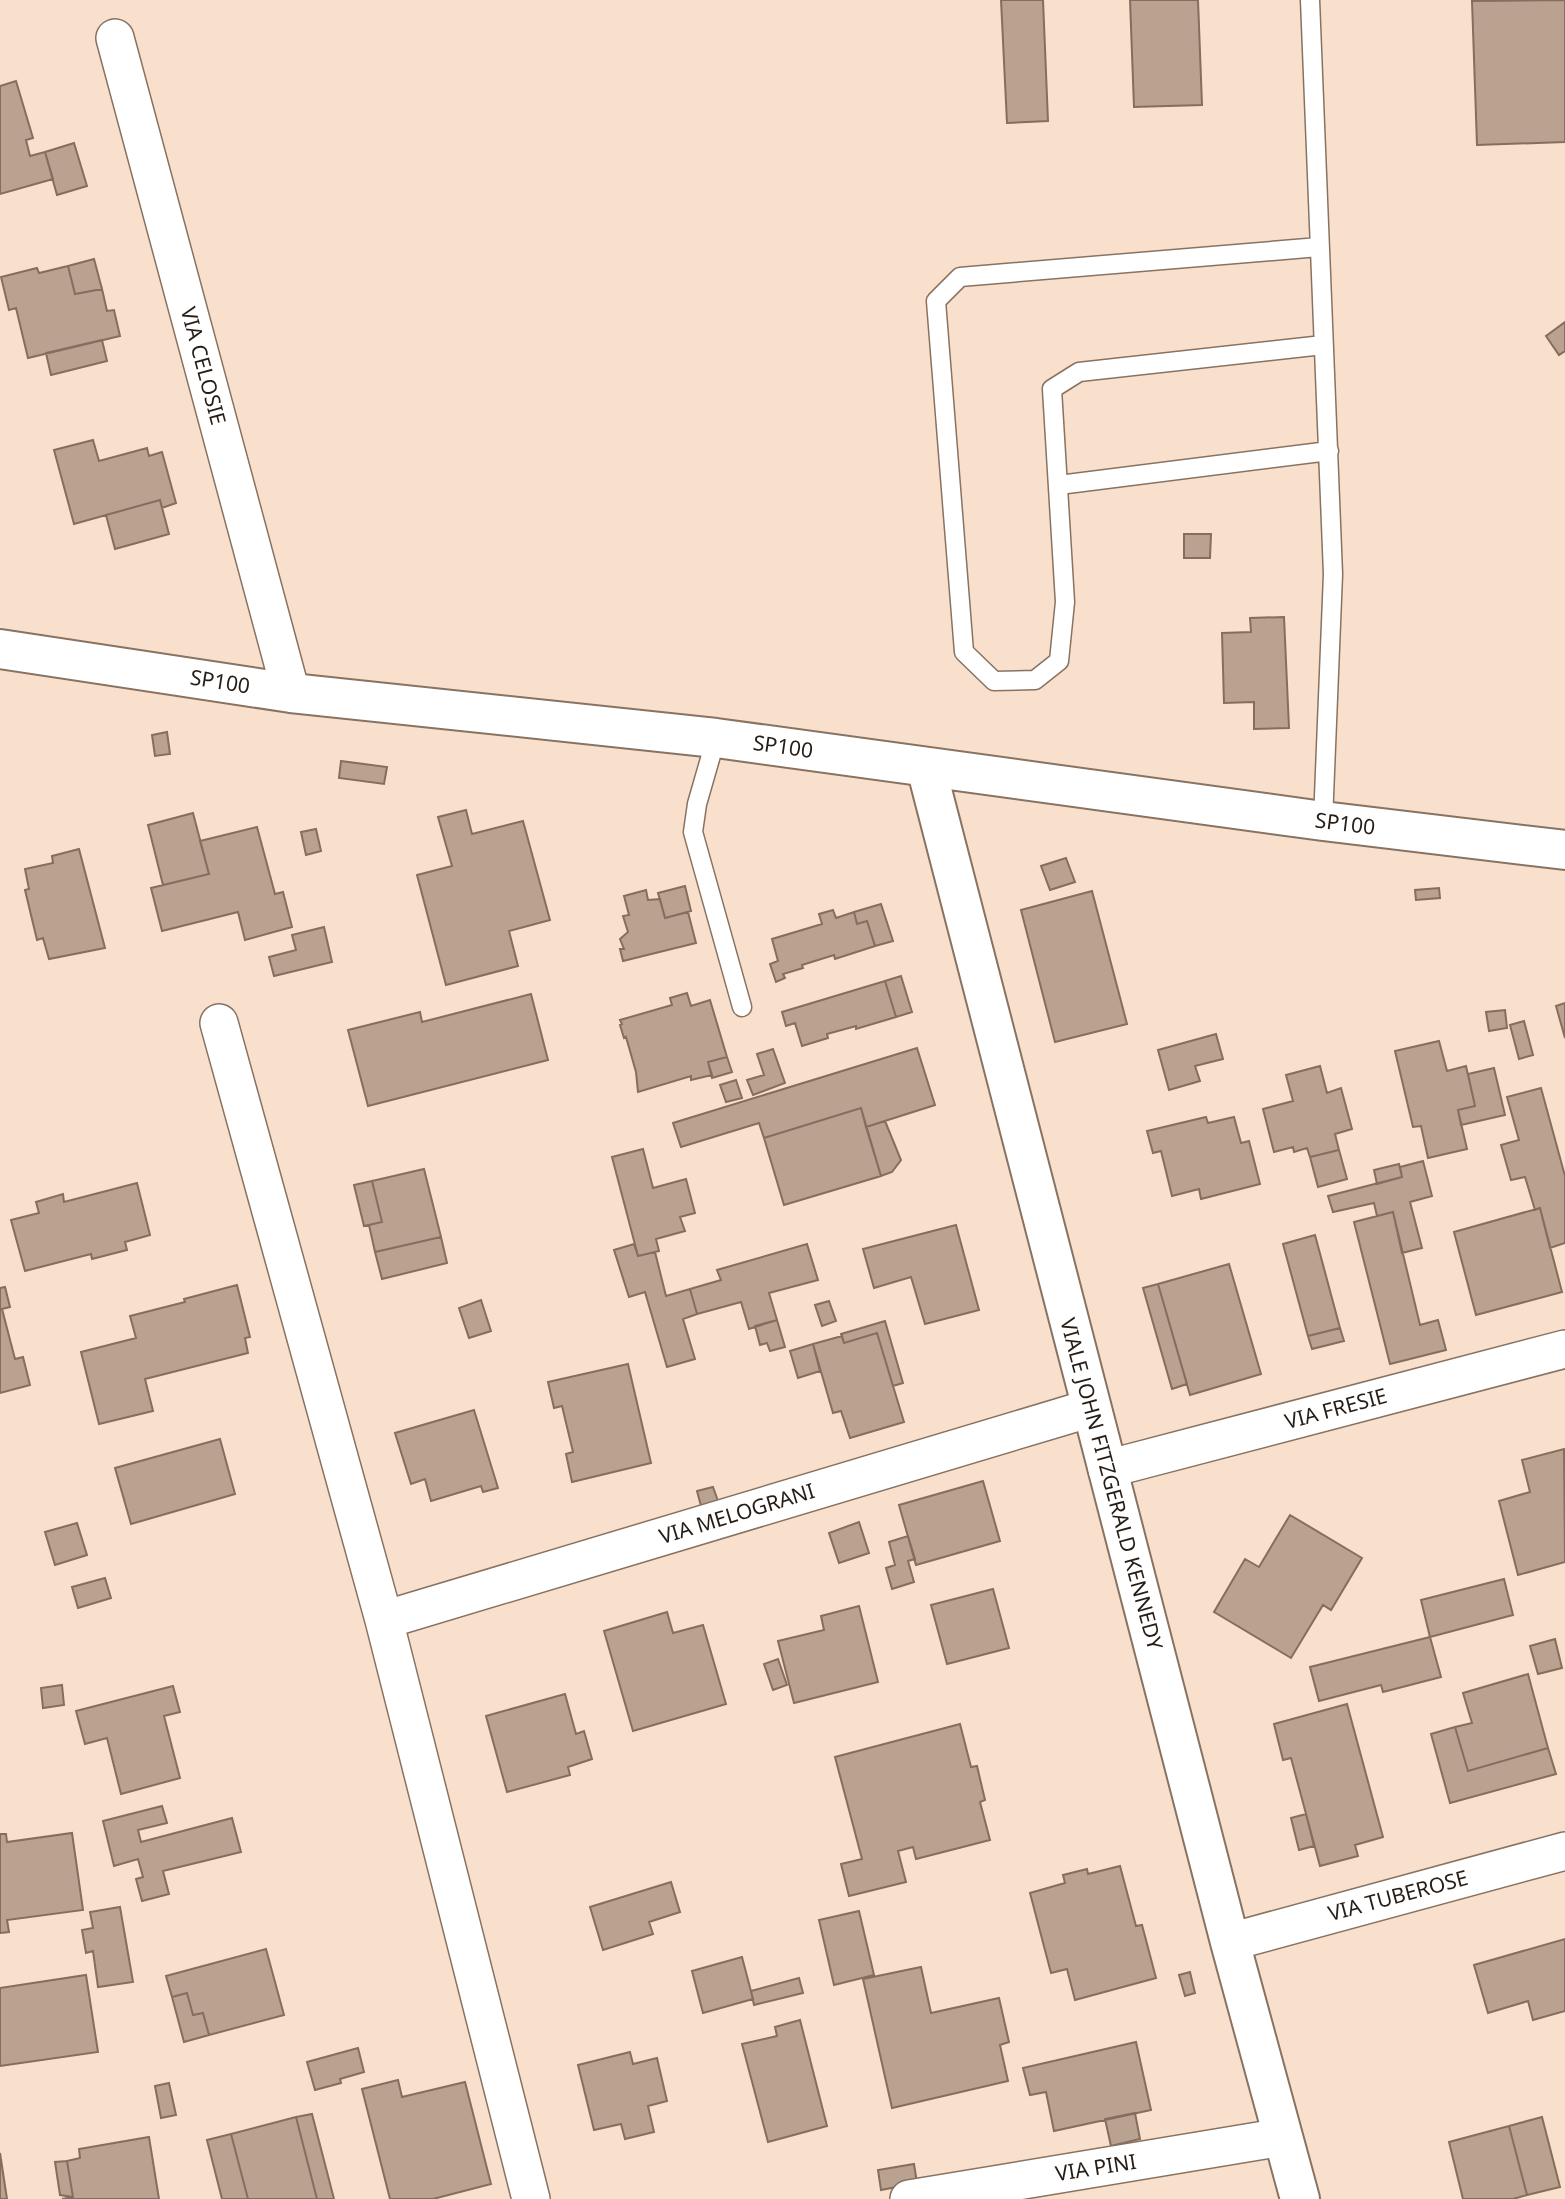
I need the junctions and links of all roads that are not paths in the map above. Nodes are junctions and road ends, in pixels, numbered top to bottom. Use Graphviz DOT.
graph roads {
  1 [pos="1310,0"];
  2 [pos="115,38"];
  3 [pos="1319,247"];
  4 [pos="1323,345"];
  5 [pos="1329,451"];
  6 [pos="1059,485"];
  7 [pos="0,649"];
  8 [pos="291,693"];
  9 [pos="716,738"];
  10 [pos="926,767"];
  11 [pos="1323,821"];
  12 [pos="1565,850"];
  13 [pos="742,1007"];
  14 [pos="219,1023"];
  15 [pos="1565,1349"];
  16 [pos="1091,1408"];
  17 [pos="1107,1469"];
  18 [pos="384,1620"];
  19 [pos="1565,1851"];
  20 [pos="1230,1942"];
  21 [pos="1283,2137"];
  22 [pos="531,2199"];
  23 [pos="909,2199"];
  24 [pos="1300,2199"];
  1 -- 3 [label="lane"];
  2 -- 8 [label="street, VIA CELOSIE"];
  3 -- 4 [label="lane"];
  3 -- 6 [label="lane"];
  4 -- 5 [label="lane"];
  4 -- 6 [label="lane"];
  5 -- 6 [label="lane"];
  5 -- 11 [label="lane"];
  7 -- 8 [label="main road, SP100 / SP100"];
  8 -- 9 [label="main road, SP100 / SP100"];
  9 -- 10 [label="main road, SP100 / SP100"];
  9 -- 13 [label="lane"];
  10 -- 11 [label="main road, SP100 / SP100"];
  10 -- 16 [label="main road, VIALE JOHN FITZGERALD KENNEDY"];
  11 -- 12 [label="main road, SP100 / SP100"];
  14 -- 18 [label="street"];
  15 -- 17 [label="street, VIA FRESIE"];
  16 -- 17 [label="main road, VIALE JOHN FITZGERALD KENNEDY"];
  16 -- 18 [label="street, VIA MELOGRANI"];
  17 -- 20 [label="main road, VIALE JOHN FITZGERALD KENNEDY"];
  18 -- 22 [label="street"];
  19 -- 20 [label="street, VIA TUBEROSE"];
  20 -- 21 [label="main road, VIALE JOHN FITZGERALD KENNEDY"];
  21 -- 23 [label="street, VIA PINI"];
  21 -- 24 [label="main road, VIALE JOHN FITZGERALD KENNEDY"];
}
